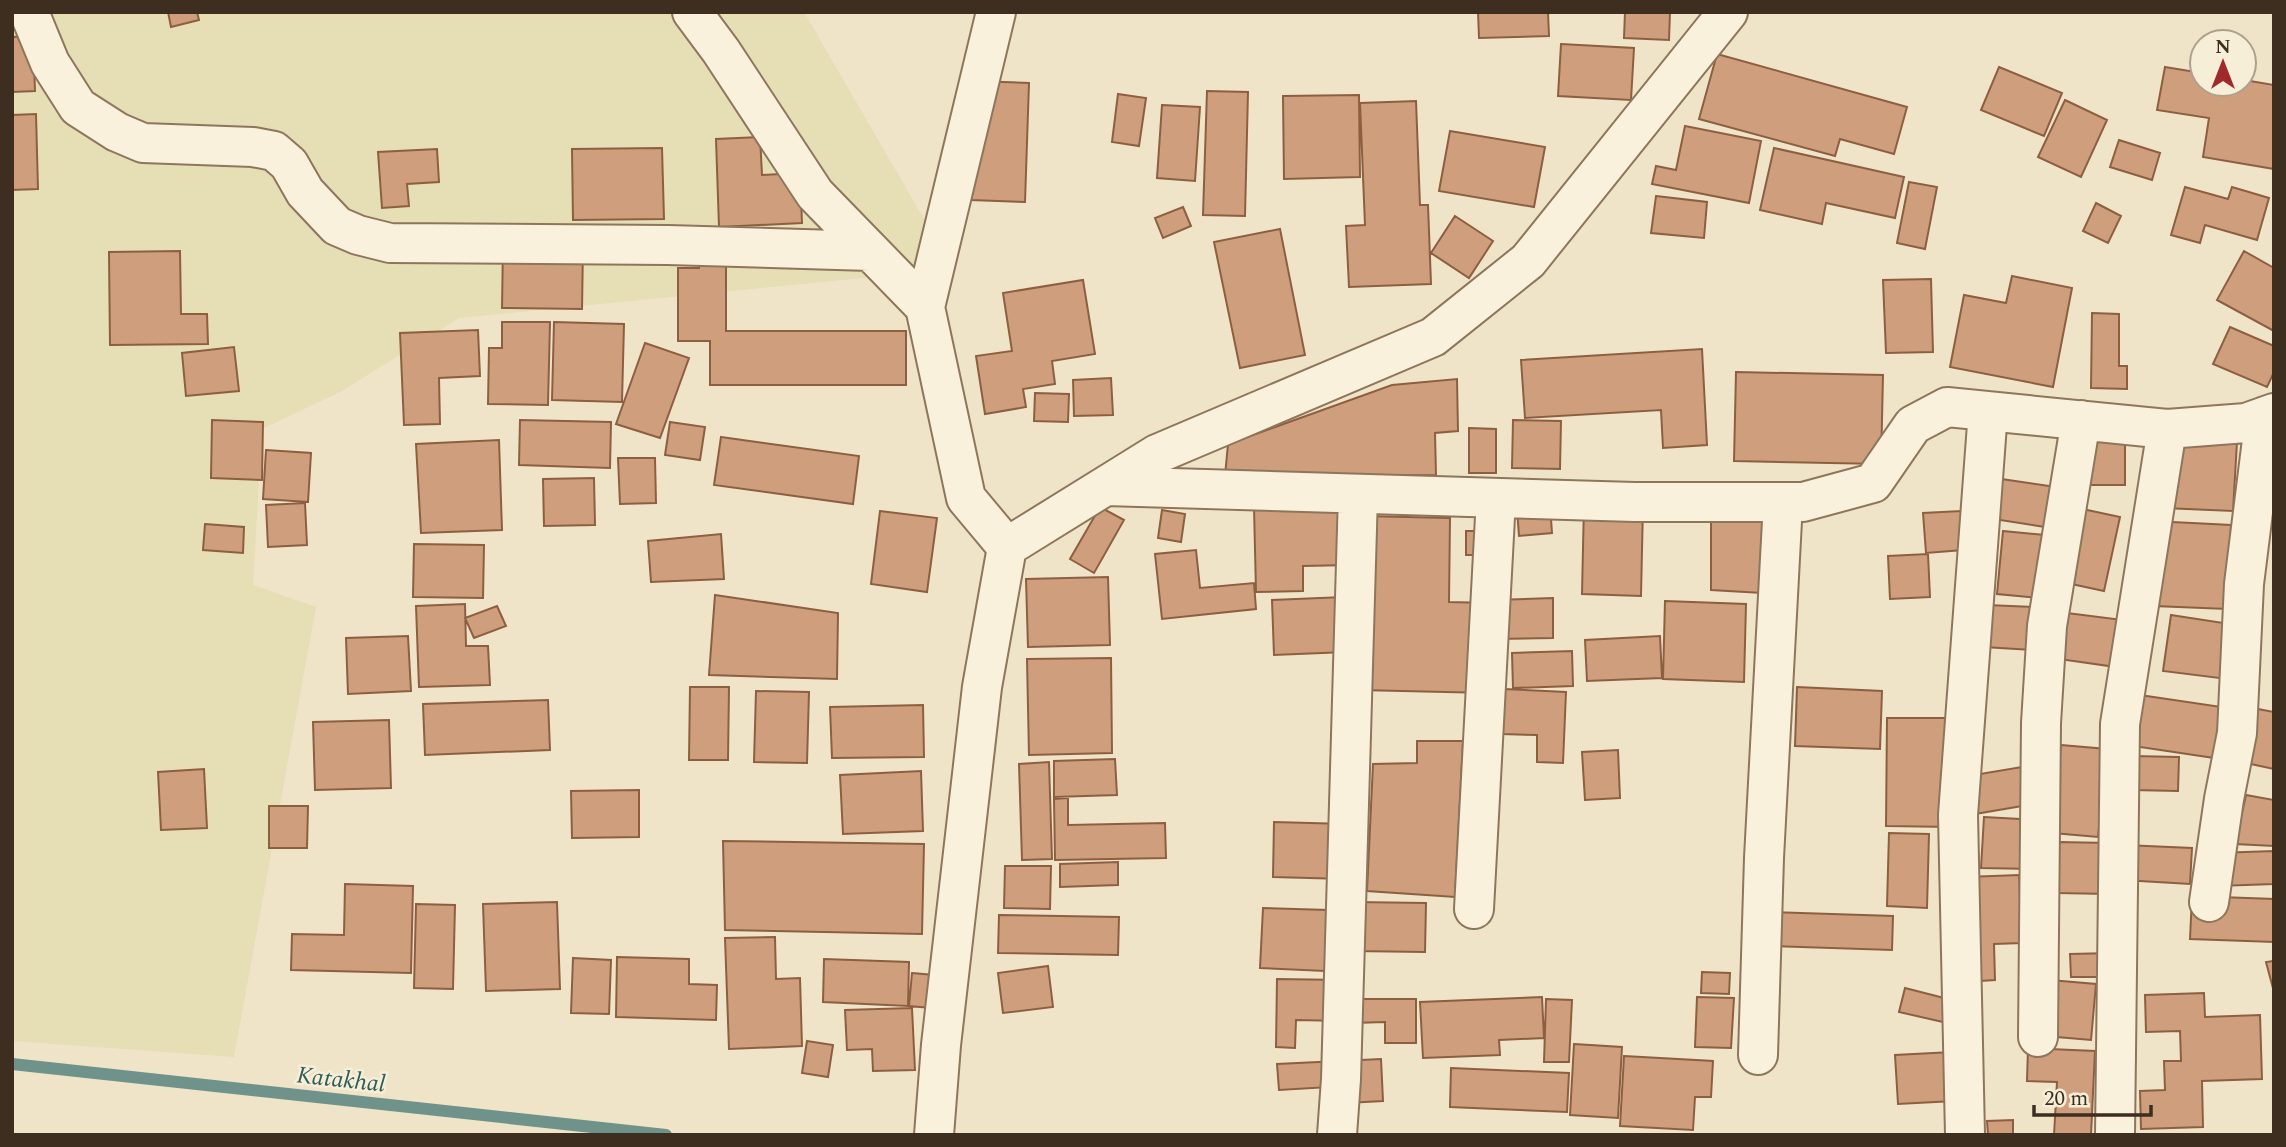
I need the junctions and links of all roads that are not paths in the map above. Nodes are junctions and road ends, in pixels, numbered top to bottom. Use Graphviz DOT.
graph roads {
  1 [pos="29,12"];
  2 [pos="692,12"];
  3 [pos="996,12"];
  4 [pos="1728,12"];
  5 [pos="870,251"];
  6 [pos="925,307"];
  7 [pos="1988,411"];
  8 [pos="2269,415"];
  9 [pos="2081,420"];
  10 [pos="2167,429"];
  11 [pos="1106,486"];
  12 [pos="1358,494"];
  13 [pos="1496,498"];
  14 [pos="1783,502"];
  15 [pos="1007,547"];
  16 [pos="2209,902"];
  17 [pos="1474,909"];
  18 [pos="2038,1037"];
  19 [pos="1758,1055"];
  20 [pos="934,1135"];
  21 [pos="1337,1135"];
  22 [pos="1965,1135"];
  23 [pos="2115,1135"];
  1 -- 5 [label="street"];
  2 -- 5 [label="street"];
  3 -- 6 [label="street"];
  4 -- 11 [label="street"];
  5 -- 6 [label="street"];
  6 -- 15 [label="street"];
  7 -- 9 [label="street"];
  7 -- 14 [label="street"];
  7 -- 22 [label="street"];
  8 -- 10 [label="street"];
  8 -- 16 [label="street"];
  9 -- 10 [label="street"];
  9 -- 18 [label="street"];
  10 -- 23 [label="street"];
  11 -- 12 [label="street"];
  11 -- 15 [label="street"];
  12 -- 13 [label="street"];
  12 -- 21 [label="street"];
  13 -- 14 [label="street"];
  13 -- 17 [label="street"];
  14 -- 19 [label="street"];
  15 -- 20 [label="street"];
}
